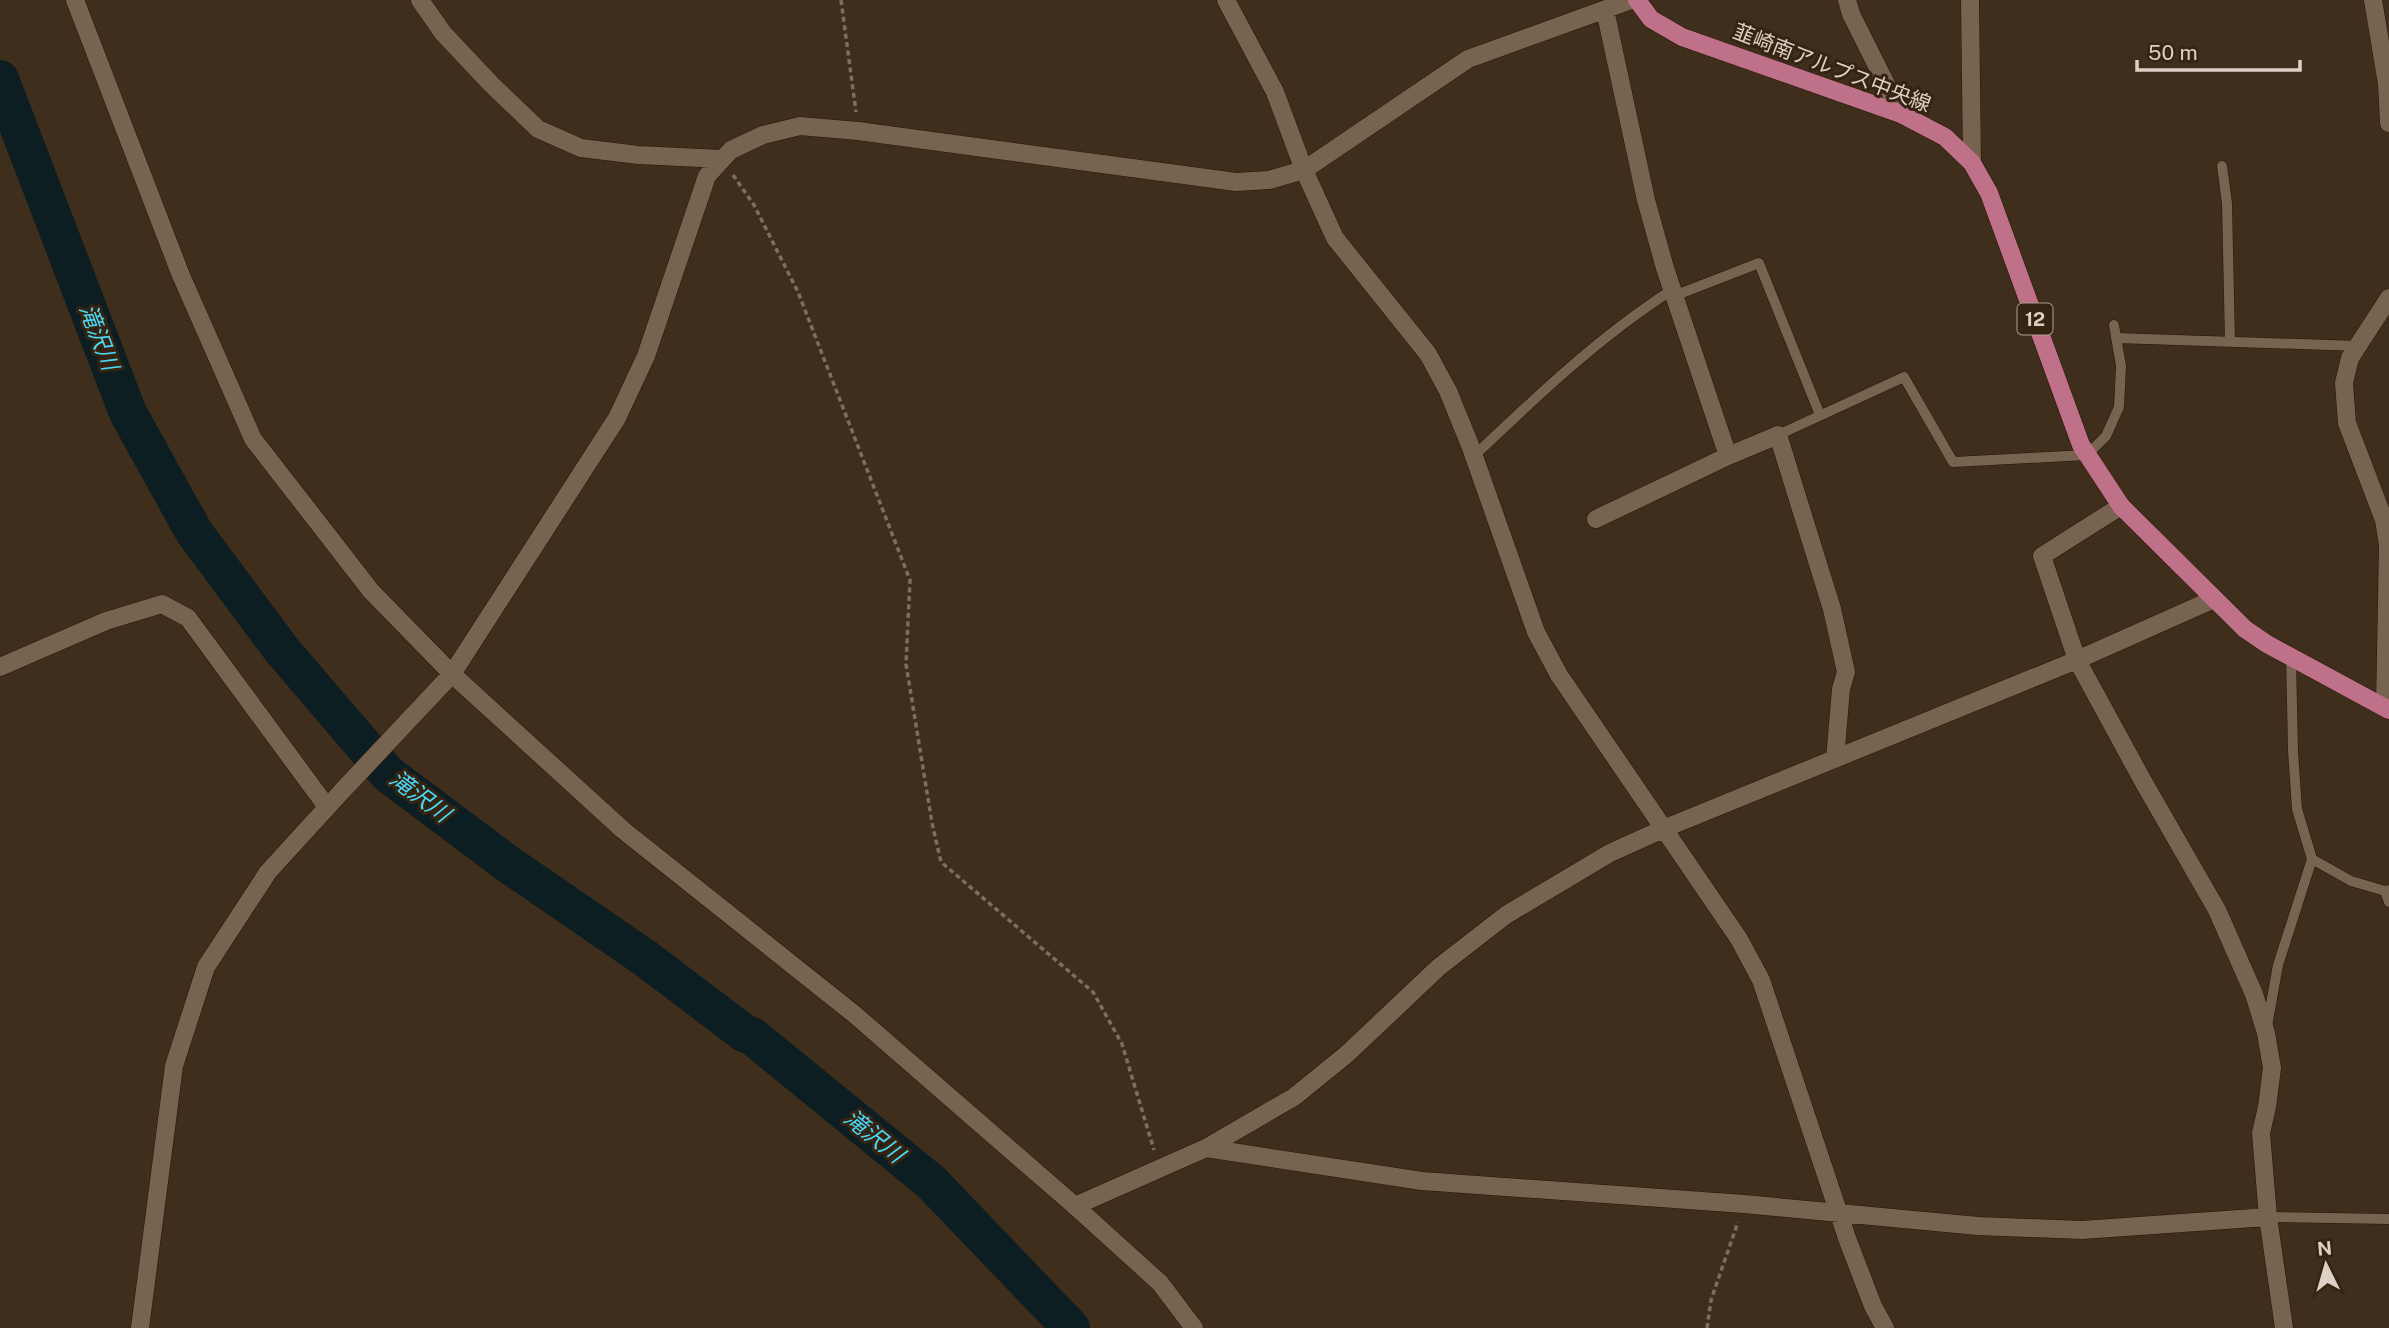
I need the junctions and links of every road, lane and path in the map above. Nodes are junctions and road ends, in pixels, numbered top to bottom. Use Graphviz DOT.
graph roads {
  1 [pos="75,0"];
  2 [pos="420,0"];
  3 [pos="841,0"];
  4 [pos="1226,0"];
  5 [pos="1630,0"];
  6 [pos="1637,0"];
  7 [pos="1847,0"];
  8 [pos="1969,0"];
  9 [pos="2373,0"];
  10 [pos="1605,10"];
  11 [pos="1901,114"];
  12 [pos="2389,122"];
  13 [pos="858,131"];
  14 [pos="722,159"];
  15 [pos="1972,163"];
  16 [pos="2222,166"];
  17 [pos="1304,170"];
  18 [pos="1673,293"];
  19 [pos="2389,298"];
  20 [pos="2114,325"];
  21 [pos="2116,338"];
  22 [pos="2230,342"];
  23 [pos="2358,346"];
  24 [pos="1820,415"];
  25 [pos="1778,435"];
  26 [pos="2087,455"];
  27 [pos="1474,456"];
  28 [pos="1728,456"];
  29 [pos="2121,506"];
  30 [pos="1596,519"];
  31 [pos="2388,545"];
  32 [pos="2214,599"];
  33 [pos="2291,657"];
  34 [pos="2077,660"];
  35 [pos="0,667"];
  36 [pos="452,674"];
  37 [pos="2387,709"];
  38 [pos="1835,759"];
  39 [pos="327,807"];
  40 [pos="1663,829"];
  41 [pos="2312,859"];
  42 [pos="2387,890"];
  43 [pos="2389,902"];
  44 [pos="2266,1033"];
  45 [pos="1206,1148"];
  46 [pos="1159,1168"];
  47 [pos="1744,1204"];
  48 [pos="1075,1206"];
  49 [pos="1839,1213"];
  50 [pos="2268,1217"];
  51 [pos="2389,1219"];
  52 [pos="140,1328"];
  53 [pos="1194,1328"];
  54 [pos="1707,1328"];
  55 [pos="1885,1328"];
  56 [pos="2284,1328"];
  1 -- 36 [label="street"];
  2 -- 14 [label="street"];
  3 -- 13 [label="path"];
  4 -- 17 [label="street"];
  5 -- 10 [label="street"];
  6 -- 11 [label="main road, 韮崎南アルプス中央線 / 12"];
  7 -- 11 [label="street"];
  8 -- 15 [label="street"];
  9 -- 12 [label="street"];
  10 -- 17 [label="street"];
  10 -- 18 [label="street"];
  11 -- 15 [label="main road, 韮崎南アルプス中央線 / 12"];
  13 -- 14 [label="street"];
  13 -- 17 [label="street"];
  14 -- 36 [label="street"];
  14 -- 46 [label="path"];
  15 -- 26 [label="main road, 韮崎南アルプス中央線 / 12"];
  16 -- 22 [label="lane"];
  17 -- 27 [label="street"];
  18 -- 24 [label="lane"];
  18 -- 27 [label="lane"];
  18 -- 28 [label="street"];
  19 -- 23 [label="street"];
  20 -- 21 [label="lane"];
  21 -- 22 [label="lane"];
  21 -- 26 [label="lane"];
  22 -- 23 [label="lane"];
  23 -- 31 [label="street"];
  24 -- 25 [label="lane"];
  24 -- 26 [label="lane"];
  25 -- 28 [label="street"];
  25 -- 38 [label="street"];
  26 -- 29 [label="main road, 韮崎南アルプス中央線 / 12"];
  27 -- 40 [label="street"];
  28 -- 30 [label="street"];
  29 -- 32 [label="main road, 韮崎南アルプス中央線 / 12"];
  29 -- 34 [label="street"];
  31 -- 37 [label="street"];
  32 -- 33 [label="main road, 韮崎南アルプス中央線 / 12"];
  32 -- 34 [label="street"];
  33 -- 37 [label="main road, 韮崎南アルプス中央線 / 12"];
  33 -- 41 [label="lane"];
  34 -- 38 [label="street"];
  34 -- 44 [label="street"];
  35 -- 39 [label="street"];
  36 -- 39 [label="street"];
  36 -- 48 [label="street"];
  38 -- 40 [label="street"];
  39 -- 52 [label="street"];
  40 -- 45 [label="street"];
  40 -- 49 [label="street"];
  41 -- 42 [label="lane"];
  41 -- 44 [label="lane"];
  42 -- 43 [label="lane"];
  44 -- 50 [label="street"];
  45 -- 46 [label="street"];
  45 -- 47 [label="street"];
  46 -- 48 [label="street"];
  47 -- 49 [label="street"];
  47 -- 54 [label="path"];
  48 -- 53 [label="street"];
  49 -- 50 [label="street"];
  49 -- 55 [label="street"];
  50 -- 51 [label="lane"];
  50 -- 56 [label="street"];
}
